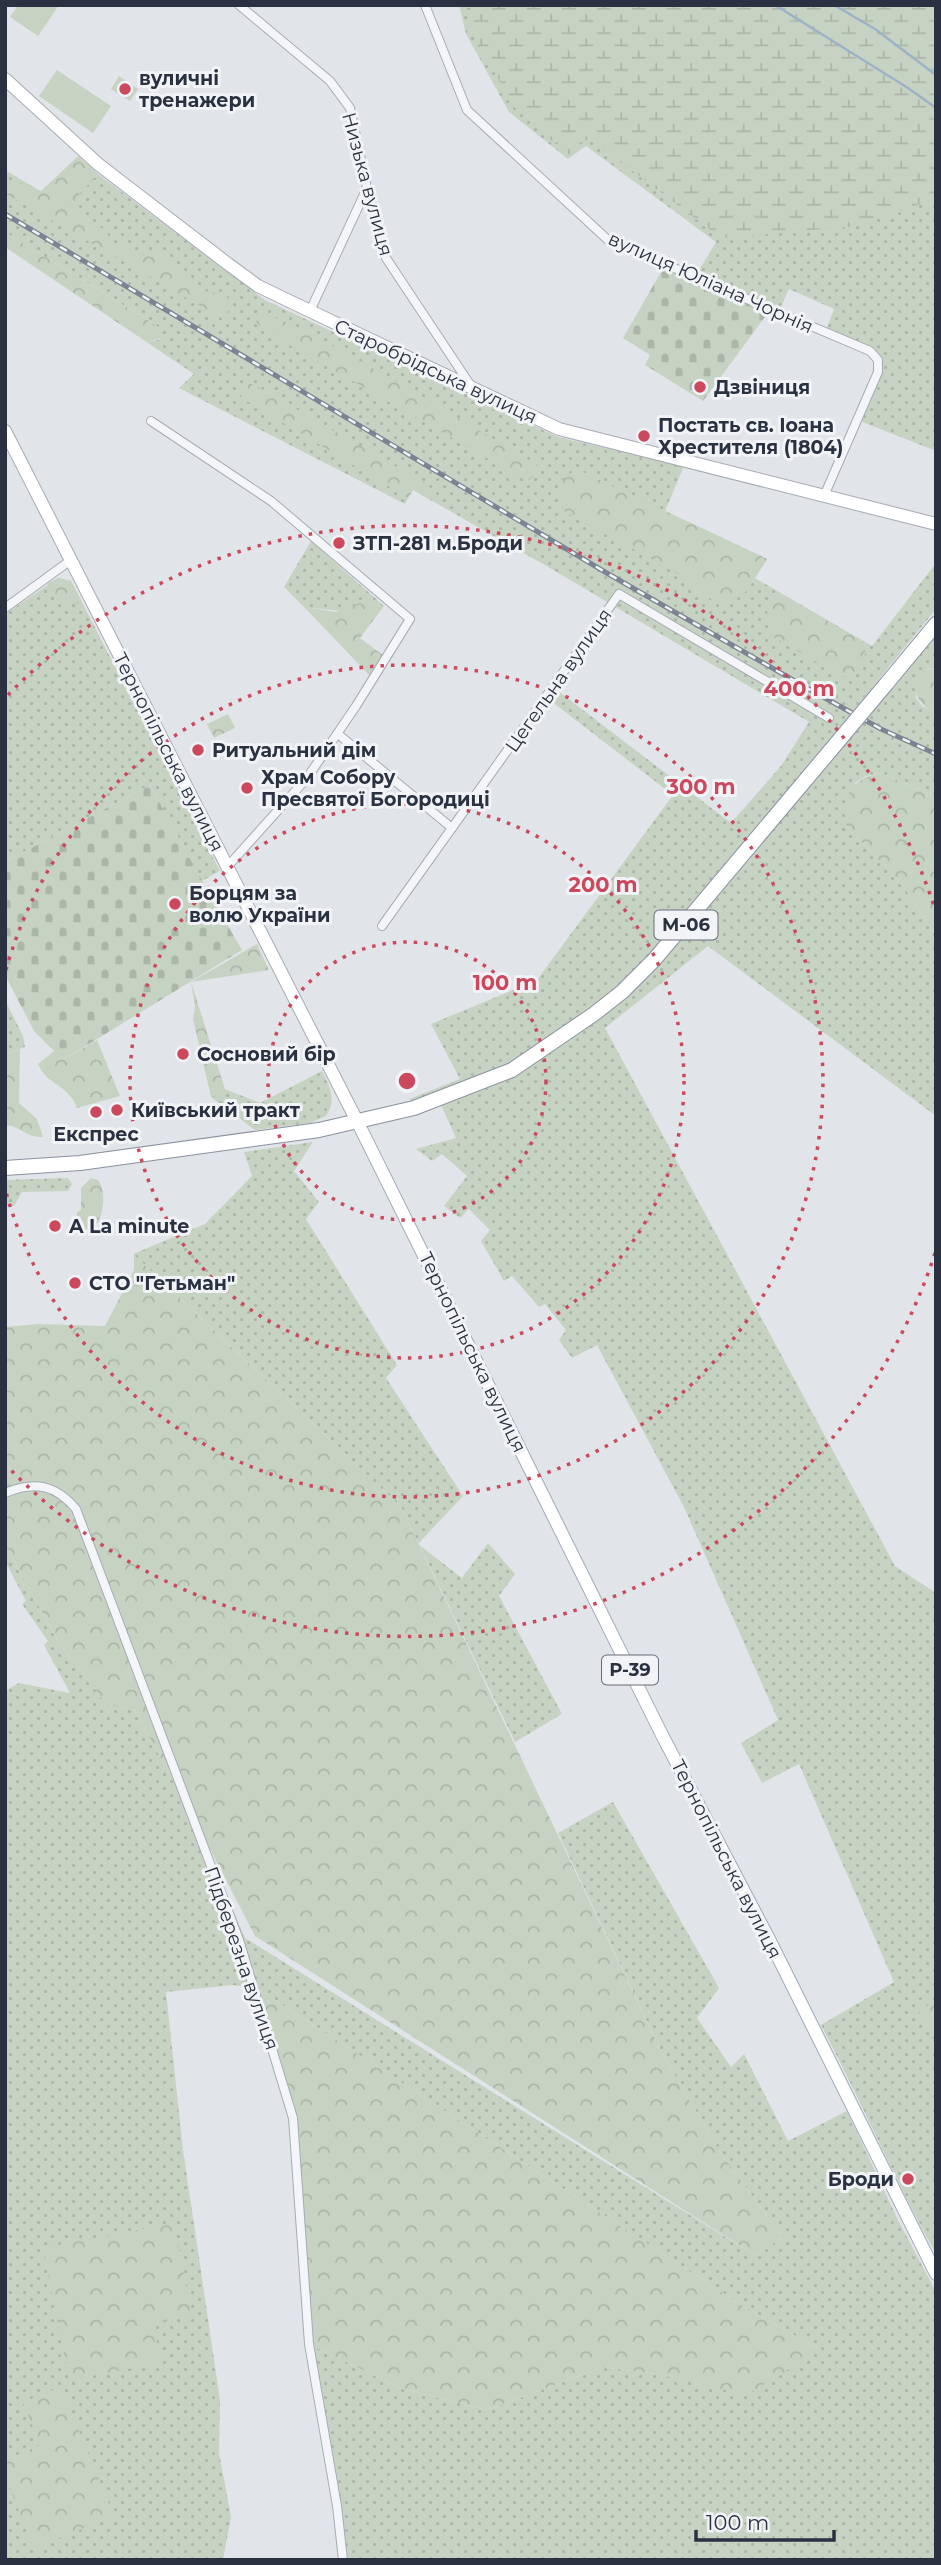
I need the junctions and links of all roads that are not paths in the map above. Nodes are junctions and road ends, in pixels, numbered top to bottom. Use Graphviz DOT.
graph roads {
  1 [pos="239,5"];
  2 [pos="425,5"];
  3 [pos="5,79"];
  4 [pos="367,188"];
  5 [pos="310,311"];
  6 [pos="471,386"];
  7 [pos="150,421"];
  8 [pos="5,431"];
  9 [pos="824,496"];
  10 [pos="936,524"];
  11 [pos="71,560"];
  12 [pos="5,608"];
  13 [pos="936,624"];
  14 [pos="829,718"];
  15 [pos="338,734"];
  16 [pos="452,828"];
  17 [pos="228,866"];
  18 [pos="382,926"];
  19 [pos="358,1123"];
  20 [pos="5,1168"];
  21 [pos="5,1493"];
  22 [pos="936,2274"];
  23 [pos="343,2560"];
  1 -- 4 [label="street, Низька вулиця"];
  2 -- 9 [label="street, вулиця Юліана Чорнія"];
  3 -- 5 [label="main road, Старобрідська вулиця"];
  4 -- 5 [label="street"];
  4 -- 6 [label="street, Низька вулиця"];
  5 -- 6 [label="main road, Старобрідська вулиця"];
  6 -- 9 [label="main road, Старобрідська вулиця"];
  7 -- 15 [label="street"];
  8 -- 11 [label="main road, Тернопільська вулиця"];
  9 -- 10 [label="main road, Старобрідська вулиця"];
  11 -- 12 [label="street"];
  11 -- 17 [label="main road, Тернопільська вулиця"];
  13 -- 19 [label="highway, М-06, bridge"];
  14 -- 16 [label="street, Цегельна вулиця"];
  15 -- 16 [label="street"];
  15 -- 17 [label="street"];
  16 -- 18 [label="street, Цегельна вулиця"];
  17 -- 19 [label="main road, Тернопільська вулиця"];
  19 -- 20 [label="highway, М-06"];
  19 -- 22 [label="main road, Тернопільська вулиця / Р-39"];
  21 -- 23 [label="street, Підберезна вулиця"];
}
